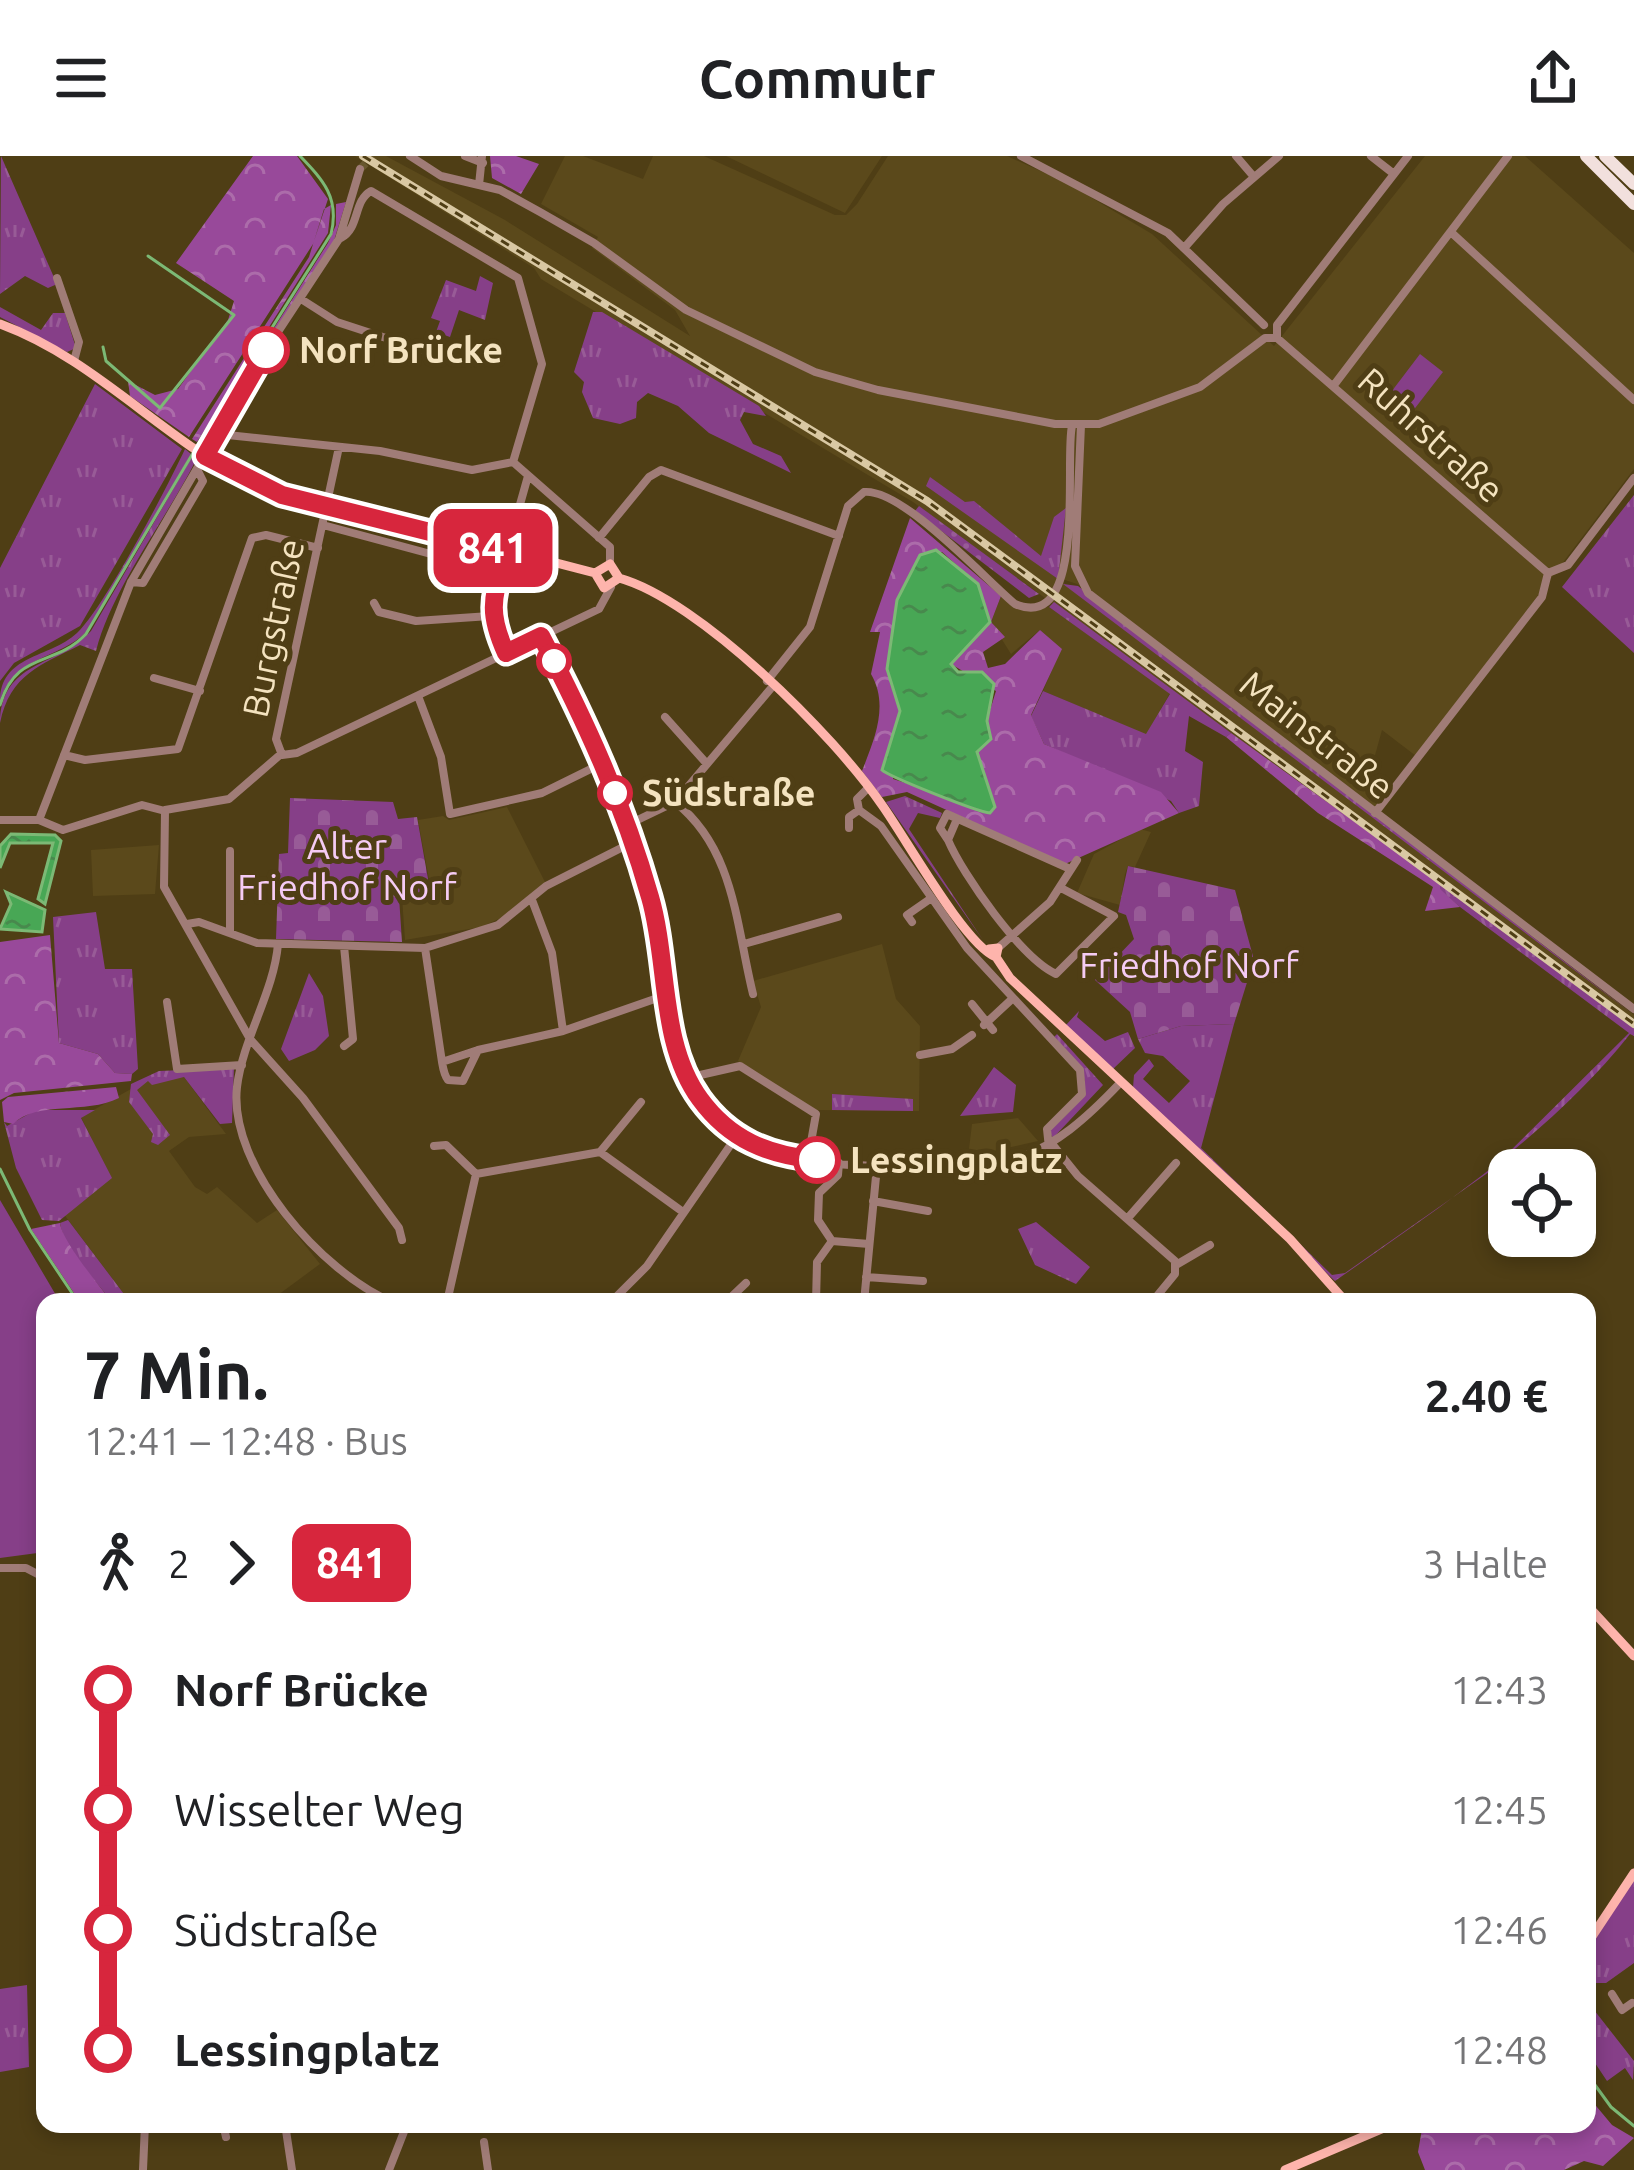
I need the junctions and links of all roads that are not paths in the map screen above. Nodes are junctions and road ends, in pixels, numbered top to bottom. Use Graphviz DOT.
graph roads {
  1 [pos="410,156"];
  2 [pos="464,156"];
  3 [pos="1021,156"];
  4 [pos="1236,156"];
  5 [pos="1279,156"];
  6 [pos="1371,156"];
  7 [pos="1408,156"];
  8 [pos="1508,156"];
  9 [pos="1586,156"];
  10 [pos="1605,156"];
  11 [pos="483,159"];
  12 [pos="359,169"];
  13 [pos="1394,174"];
  14 [pos="1255,177"];
  15 [pos="1634,184"];
  16 [pos="479,185"];
  17 [pos="1634,204"];
  18 [pos="1453,234"];
  19 [pos="339,239"];
  20 [pos="1185,247"];
  21 [pos="56,278"];
  22 [pos="301,299"];
  23 [pos="2,324"];
  24 [pos="1264,325"];
  25 [pos="1277,325"];
  26 [pos="1265,338"];
  27 [pos="1277,338"];
  28 [pos="430,352"];
  29 [pos="74,361"];
  30 [pos="1334,385"];
  31 [pos="1634,400"];
  32 [pos="1077,425"];
  33 [pos="218,434"];
  34 [pos="1081,446"];
  35 [pos="339,447"];
  36 [pos="199,451"];
  37 [pos="1071,458"];
  38 [pos="513,462"];
  39 [pos="528,476"];
  40 [pos="1634,478"];
  41 [pos="326,507"];
  42 [pos="323,525"];
  43 [pos="839,536"];
  44 [pos="599,538"];
  45 [pos="318,548"];
  46 [pos="506,551"];
  47 [pos="610,564"];
  48 [pos="468,565"];
  49 [pos="595,573"];
  50 [pos="1548,573"];
  51 [pos="610,584"];
  52 [pos="374,604"];
  53 [pos="490,616"];
  54 [pos="541,636"];
  55 [pos="506,653"];
  56 [pos="154,678"];
  57 [pos="770,683"];
  58 [pos="200,691"];
  59 [pos="418,696"];
  60 [pos="665,717"];
  61 [pos="279,752"];
  62 [pos="64,755"];
  63 [pos="603,763"];
  64 [pos="707,764"];
  65 [pos="869,787"];
  66 [pos="675,802"];
  67 [pos="859,810"];
  68 [pos="165,811"];
  69 [pos="1375,813"];
  70 [pos="0,820"];
  71 [pos="39,820"];
  72 [pos="626,825"];
  73 [pos="849,828"];
  74 [pos="633,842"];
  75 [pos="230,851"];
  76 [pos="1077,860"];
  77 [pos="1068,868"];
  78 [pos="1060,888"];
  79 [pos="930,899"];
  80 [pos="532,900"];
  81 [pos="838,916"];
  82 [pos="908,916"];
  83 [pos="186,924"];
  84 [pos="230,933"];
  85 [pos="1014,934"];
  86 [pos="278,944"];
  87 [pos="744,944"];
  88 [pos="344,946"];
  89 [pos="424,948"];
  90 [pos="994,952"];
  91 [pos="669,994"];
  92 [pos="753,994"];
  93 [pos="1012,999"];
  94 [pos="167,1002"];
  95 [pos="972,1004"];
  96 [pos="1634,1009"];
  97 [pos="563,1031"];
  98 [pos="972,1034"];
  99 [pos="250,1039"];
  100 [pos="344,1046"];
  101 [pos="478,1050"];
  102 [pos="920,1055"];
  103 [pos="442,1062"];
  104 [pos="242,1065"];
  105 [pos="687,1078"];
  106 [pos="1120,1083"];
  107 [pos="641,1102"];
  108 [pos="736,1136"];
  109 [pos="434,1146"];
  110 [pos="1051,1146"];
  111 [pos="600,1152"];
  112 [pos="808,1160"];
  113 [pos="839,1163"];
  114 [pos="1176,1163"];
  115 [pos="877,1166"];
  116 [pos="476,1174"];
  117 [pos="873,1201"];
  118 [pos="928,1211"];
  119 [pos="683,1212"];
  120 [pos="1127,1219"];
  121 [pos="402,1240"];
  122 [pos="832,1241"];
  123 [pos="869,1244"];
  124 [pos="1210,1245"];
  125 [pos="1176,1264"];
  126 [pos="866,1277"];
  127 [pos="923,1281"];
  128 [pos="746,1282"];
  129 [pos="378,1293"];
  130 [pos="449,1293"];
  131 [pos="621,1293"];
  132 [pos="735,1293"];
  133 [pos="816,1293"];
  134 [pos="865,1293"];
  135 [pos="1159,1293"];
  136 [pos="1338,1293"];
  137 [pos="0,1568"];
  138 [pos="36,1574"];
  139 [pos="1596,1615"];
  140 [pos="1634,1656"];
  141 [pos="1634,1873"];
  142 [pos="1596,1930"];
  143 [pos="1612,1994"];
  144 [pos="1633,2004"];
  145 [pos="145,2133"];
  146 [pos="225,2133"];
  147 [pos="286,2133"];
  148 [pos="404,2133"];
  149 [pos="1372,2133"];
  150 [pos="226,2138"];
  151 [pos="484,2142"];
  152 [pos="392,2169"];
  153 [pos="143,2170"];
  154 [pos="292,2170"];
  155 [pos="488,2170"];
  156 [pos="1285,2170"];
  1 -- 16 [label="street"];
  2 -- 11 [label="street"];
  3 -- 20 [label="street"];
  4 -- 14 [label="street"];
  5 -- 14 [label="street"];
  6 -- 13 [label="street"];
  7 -- 13 [label="street"];
  8 -- 18 [label="street"];
  9 -- 17 [label="highway"];
  10 -- 15 [label="highway"];
  11 -- 16 [label="street"];
  12 -- 19 [label="street"];
  13 -- 25 [label="street"];
  14 -- 20 [label="street"];
  16 -- 32 [label="street"];
  18 -- 30 [label="street"];
  18 -- 31 [label="street"];
  19 -- 22 [label="street"];
  19 -- 38 [label="street"];
  20 -- 24 [label="street"];
  21 -- 29 [label="street"];
  22 -- 28 [label="street"];
  22 -- 33 [label="street"];
  23 -- 29 [label="main road"];
  24 -- 25 [label="street"];
  24 -- 26 [label="street"];
  25 -- 27 [label="street"];
  26 -- 27 [label="street"];
  26 -- 32 [label="street"];
  27 -- 30 [label="street, Ruhrstraße"];
  29 -- 36 [label="main road"];
  30 -- 50 [label="street, Ruhrstraße"];
  32 -- 34 [label="street, Mainstraße"];
  32 -- 37 [label="street"];
  33 -- 35 [label="street"];
  33 -- 36 [label="street"];
  34 -- 37 [label="street"];
  34 -- 69 [label="street, Mainstraße"];
  35 -- 38 [label="street"];
  35 -- 41 [label="street, Burgstraße"];
  36 -- 41 [label="main road"];
  36 -- 62 [label="street"];
  37 -- 43 [label="street"];
  38 -- 39 [label="street"];
  39 -- 44 [label="street"];
  39 -- 46 [label="street"];
  40 -- 50 [label="street"];
  41 -- 42 [label="street, Burgstraße"];
  41 -- 46 [label="main road"];
  42 -- 45 [label="street, Burgstraße"];
  42 -- 48 [label="street"];
  43 -- 44 [label="street"];
  43 -- 57 [label="street"];
  44 -- 47 [label="street"];
  45 -- 58 [label="street"];
  45 -- 61 [label="street, Burgstraße"];
  46 -- 49 [label="main road"];
  46 -- 53 [label="street"];
  47 -- 49 [label="main road"];
  47 -- 51 [label="main road"];
  49 -- 51 [label="main road"];
  50 -- 69 [label="street"];
  51 -- 54 [label="street"];
  51 -- 57 [label="main road"];
  52 -- 53 [label="street"];
  53 -- 55 [label="street"];
  54 -- 55 [label="street"];
  54 -- 63 [label="street"];
  55 -- 59 [label="street"];
  56 -- 58 [label="street"];
  57 -- 64 [label="street"];
  57 -- 65 [label="main road"];
  58 -- 62 [label="street"];
  59 -- 61 [label="street"];
  59 -- 63 [label="street"];
  60 -- 64 [label="street"];
  61 -- 68 [label="street"];
  62 -- 71 [label="street"];
  63 -- 72 [label="street"];
  64 -- 66 [label="street"];
  65 -- 67 [label="street"];
  65 -- 90 [label="main road"];
  66 -- 72 [label="street"];
  66 -- 87 [label="street"];
  67 -- 73 [label="street"];
  67 -- 79 [label="street"];
  68 -- 71 [label="street"];
  68 -- 83 [label="street"];
  69 -- 96 [label="street, Mainstraße"];
  70 -- 71 [label="street"];
  72 -- 74 [label="street"];
  74 -- 80 [label="street"];
  74 -- 91 [label="street"];
  75 -- 84 [label="street"];
  76 -- 77 [label="street"];
  77 -- 78 [label="street"];
  77 -- 85 [label="street"];
  78 -- 85 [label="street"];
  78 -- 85 [label="street"];
  79 -- 82 [label="street"];
  79 -- 93 [label="street"];
  80 -- 89 [label="street"];
  80 -- 97 [label="street"];
  81 -- 87 [label="street"];
  83 -- 84 [label="street"];
  83 -- 99 [label="street"];
  84 -- 86 [label="street"];
  85 -- 90 [label="street"];
  86 -- 88 [label="street"];
  86 -- 99 [label="street"];
  87 -- 92 [label="street"];
  88 -- 89 [label="street"];
  88 -- 100 [label="street"];
  89 -- 103 [label="street"];
  90 -- 106 [label="main road"];
  91 -- 97 [label="street"];
  91 -- 105 [label="street"];
  93 -- 95 [label="street"];
  93 -- 110 [label="street"];
  94 -- 104 [label="street"];
  97 -- 101 [label="street"];
  98 -- 102 [label="street"];
  99 -- 104 [label="street"];
  99 -- 121 [label="street"];
  101 -- 103 [label="street"];
  101 -- 103 [label="street"];
  104 -- 129 [label="street"];
  105 -- 108 [label="street"];
  105 -- 112 [label="street"];
  106 -- 110 [label="street"];
  106 -- 136 [label="main road"];
  107 -- 111 [label="street"];
  108 -- 112 [label="street"];
  108 -- 119 [label="street"];
  109 -- 116 [label="street"];
  110 -- 115 [label="street"];
  110 -- 120 [label="street"];
  111 -- 116 [label="street"];
  111 -- 119 [label="street"];
  112 -- 113 [label="street"];
  113 -- 115 [label="street"];
  113 -- 122 [label="street"];
  114 -- 120 [label="street"];
  115 -- 117 [label="street"];
  116 -- 130 [label="street"];
  117 -- 118 [label="street"];
  117 -- 123 [label="street"];
  119 -- 131 [label="street"];
  120 -- 125 [label="street"];
  122 -- 123 [label="street"];
  122 -- 133 [label="street"];
  123 -- 126 [label="street"];
  124 -- 125 [label="street"];
  125 -- 135 [label="street"];
  126 -- 127 [label="street"];
  126 -- 134 [label="street"];
  128 -- 132 [label="street"];
  137 -- 138 [label="street"];
  139 -- 140 [label="main road"];
  141 -- 142 [label="main road"];
  143 -- 144 [label="street"];
  145 -- 153 [label="street"];
  146 -- 150 [label="street"];
  147 -- 154 [label="street"];
  148 -- 152 [label="street"];
  149 -- 156 [label="main road"];
  151 -- 155 [label="street"];
}
